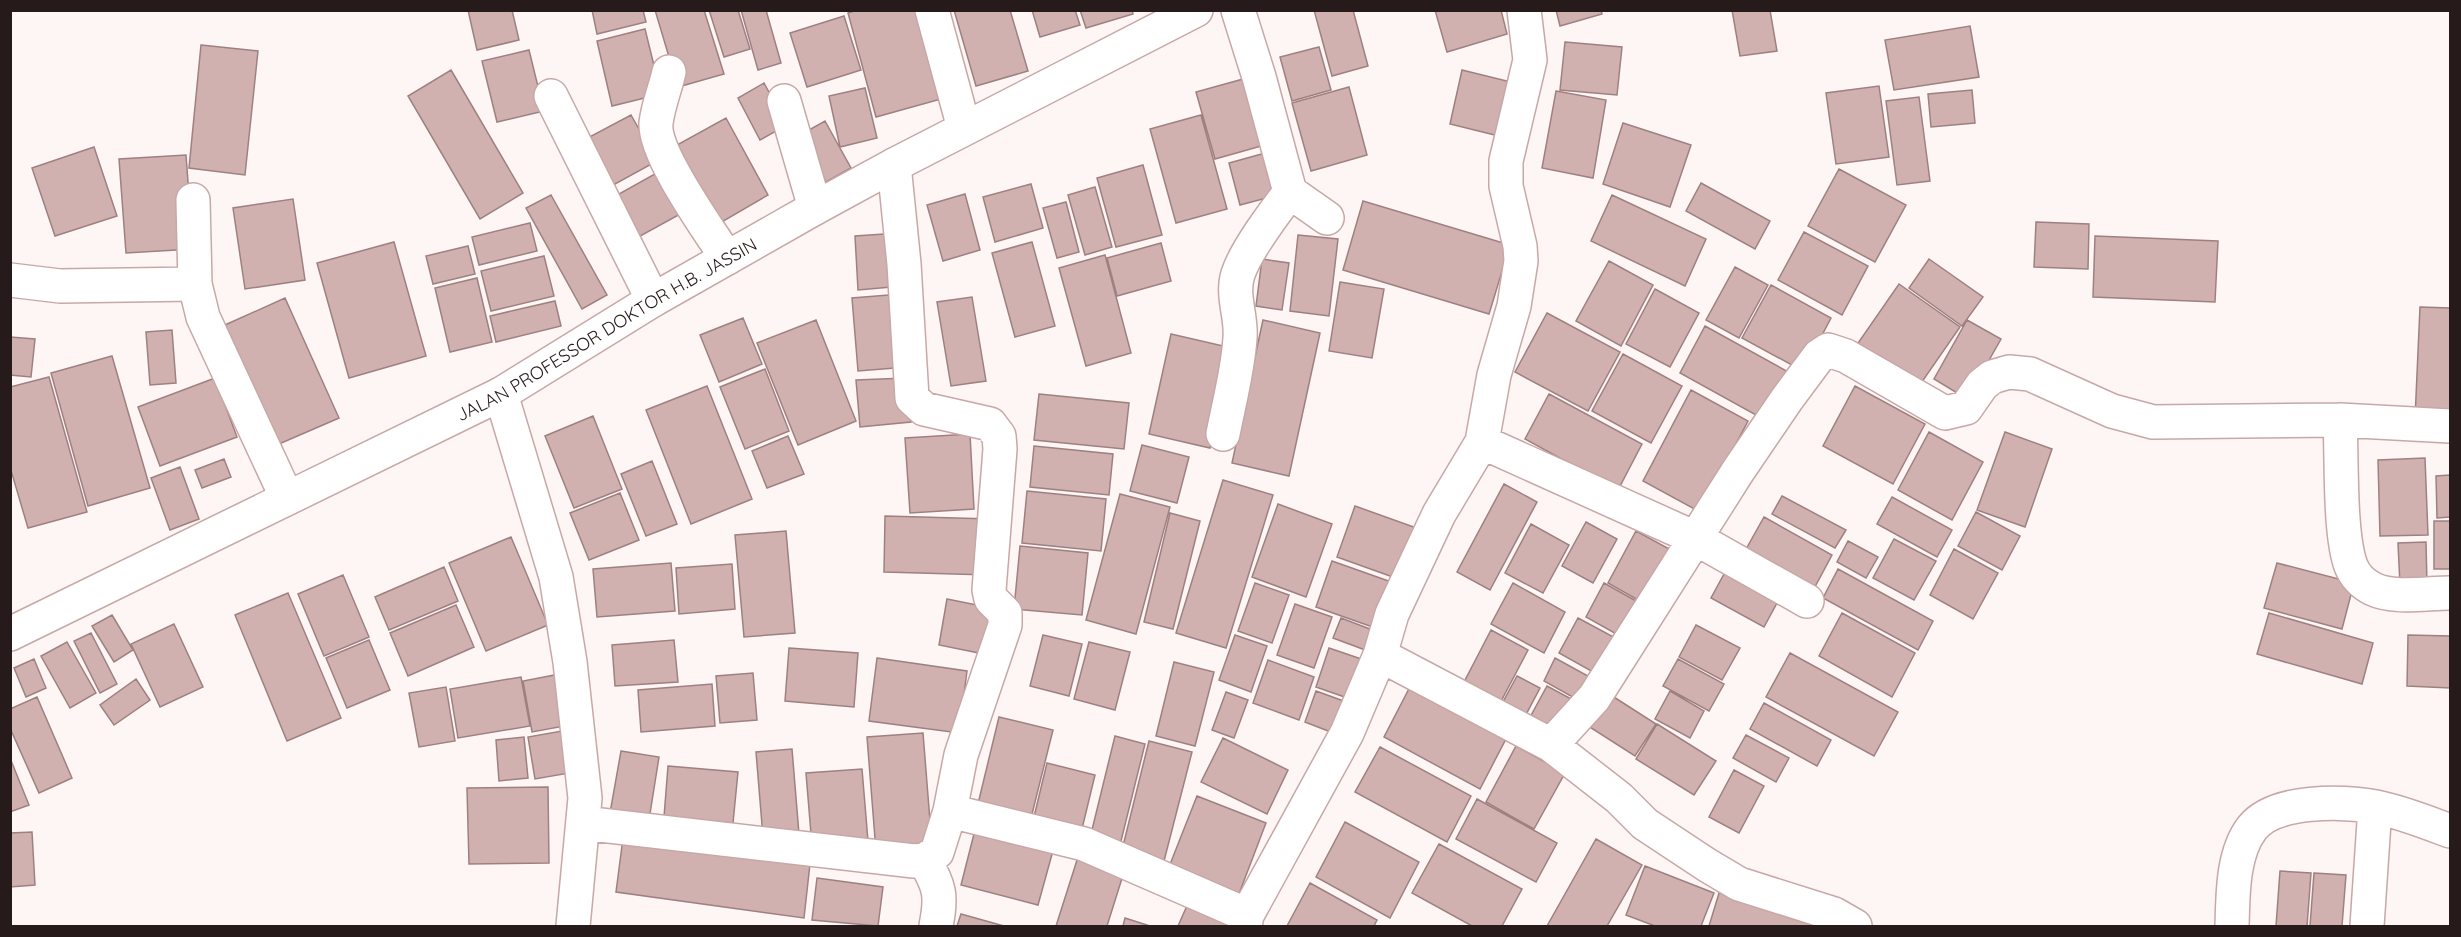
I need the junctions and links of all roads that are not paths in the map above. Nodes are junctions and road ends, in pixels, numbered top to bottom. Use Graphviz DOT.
graph roads {
  1 [pos="932,10"];
  2 [pos="1196,10"];
  3 [pos="1238,10"];
  4 [pos="1524,10"];
  5 [pos="669,72"];
  6 [pos="550,96"];
  7 [pos="784,101"];
  8 [pos="964,128"];
  9 [pos="894,165"];
  10 [pos="1290,192"];
  11 [pos="193,200"];
  12 [pos="815,208"];
  13 [pos="1327,219"];
  14 [pos="727,258"];
  15 [pos="10,280"];
  16 [pos="195,284"];
  17 [pos="653,300"];
  18 [pos="501,394"];
  19 [pos="2340,420"];
  20 [pos="2451,426"];
  21 [pos="1223,434"];
  22 [pos="1482,442"];
  23 [pos="287,498"];
  24 [pos="1695,538"];
  25 [pos="2451,593"];
  26 [pos="1807,601"];
  27 [pos="10,634"];
  28 [pos="1380,655"];
  29 [pos="1551,745"];
  30 [pos="2375,807"];
  31 [pos="950,811"];
  32 [pos="583,823"];
  33 [pos="2451,831"];
  34 [pos="924,860"];
  35 [pos="1246,921"];
  36 [pos="573,927"];
  37 [pos="936,927"];
  38 [pos="1855,927"];
  39 [pos="2232,927"];
  40 [pos="2367,927"];
  1 -- 8 [label="main road"];
  2 -- 8 [label="main road, JALAN PROFESSOR DOKTOR H.B. JASSIN"];
  3 -- 10 [label="main road"];
  4 -- 22 [label="main road"];
  5 -- 14 [label="main road"];
  6 -- 17 [label="main road"];
  7 -- 12 [label="main road"];
  8 -- 9 [label="main road, JALAN PROFESSOR DOKTOR H.B. JASSIN"];
  9 -- 12 [label="main road, JALAN PROFESSOR DOKTOR H.B. JASSIN"];
  9 -- 31 [label="main road"];
  10 -- 13 [label="main road"];
  10 -- 21 [label="main road"];
  11 -- 16 [label="main road"];
  12 -- 14 [label="main road, JALAN PROFESSOR DOKTOR H.B. JASSIN"];
  14 -- 17 [label="main road, JALAN PROFESSOR DOKTOR H.B. JASSIN"];
  15 -- 16 [label="main road"];
  16 -- 23 [label="main road"];
  17 -- 18 [label="main road, JALAN PROFESSOR DOKTOR H.B. JASSIN"];
  18 -- 23 [label="main road, JALAN PROFESSOR DOKTOR H.B. JASSIN"];
  18 -- 32 [label="main road"];
  19 -- 20 [label="main road"];
  19 -- 24 [label="main road"];
  19 -- 25 [label="main road"];
  22 -- 24 [label="main road"];
  22 -- 28 [label="main road"];
  23 -- 27 [label="main road, JALAN PROFESSOR DOKTOR H.B. JASSIN"];
  24 -- 26 [label="main road"];
  24 -- 29 [label="main road"];
  28 -- 29 [label="main road"];
  28 -- 35 [label="main road"];
  29 -- 38 [label="main road"];
  30 -- 33 [label="main road"];
  30 -- 39 [label="main road"];
  30 -- 40 [label="main road"];
  31 -- 34 [label="main road"];
  31 -- 35 [label="main road"];
  32 -- 34 [label="main road"];
  32 -- 36 [label="main road"];
  34 -- 37 [label="main road"];
}
